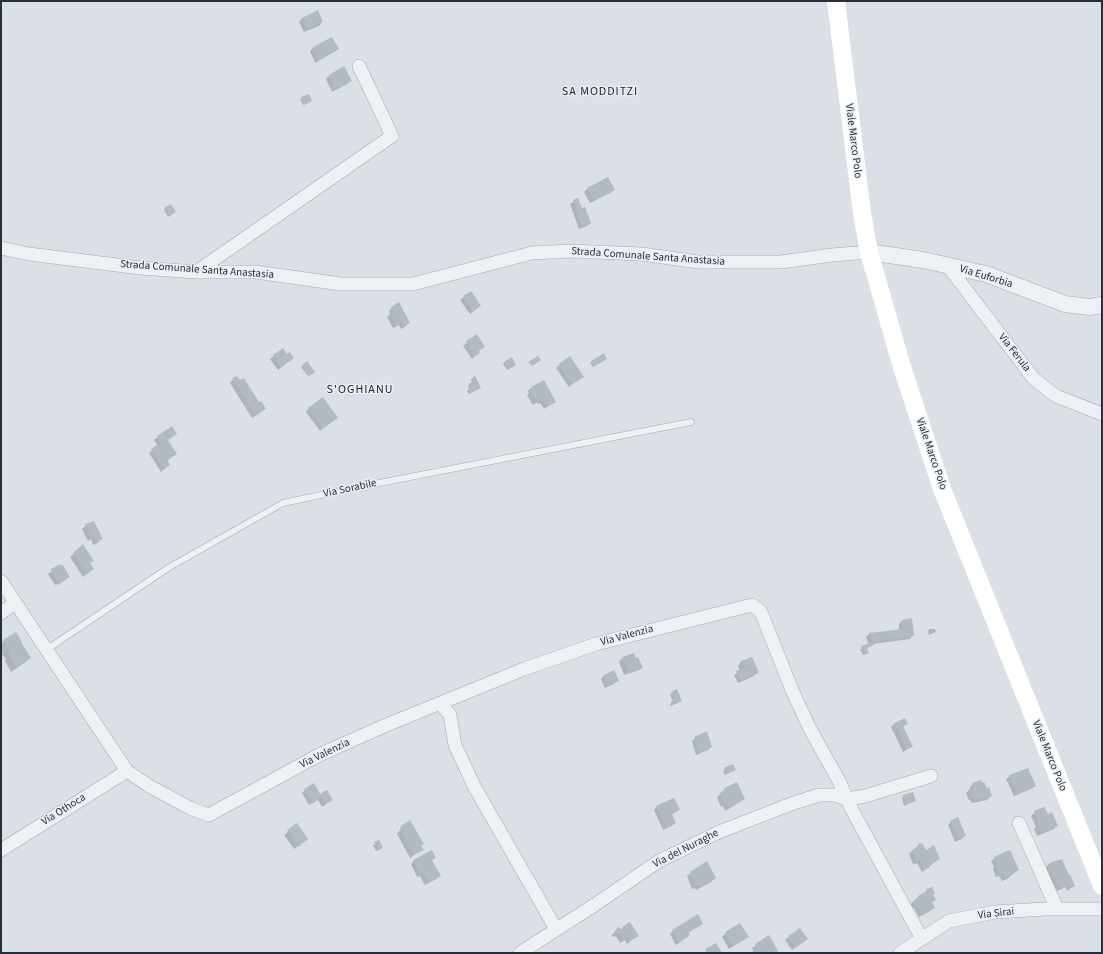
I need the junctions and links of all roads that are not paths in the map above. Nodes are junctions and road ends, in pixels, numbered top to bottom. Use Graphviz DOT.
graph roads {
  1 [pos="836,1"];
  2 [pos="359,66"];
  3 [pos="1,248"];
  4 [pos="869,252"];
  5 [pos="947,265"];
  6 [pos="196,272"];
  7 [pos="1102,305"];
  8 [pos="1102,414"];
  9 [pos="691,422"];
  10 [pos="1,581"];
  11 [pos="15,603"];
  12 [pos="1,613"];
  13 [pos="46,650"];
  14 [pos="440,703"];
  15 [pos="127,771"];
  16 [pos="931,776"];
  17 [pos="847,799"];
  18 [pos="1019,823"];
  19 [pos="1,850"];
  20 [pos="1102,886"];
  21 [pos="1057,909"];
  22 [pos="1102,910"];
  23 [pos="556,929"];
  24 [pos="922,939"];
  25 [pos="520,953"];
  26 [pos="900,953"];
  1 -- 4 [label="main road, Viale Marco Polo"];
  2 -- 6 [label="street"];
  3 -- 6 [label="street, Strada Comunale Santa Anastasia"];
  4 -- 5 [label="street, Via Euforbia"];
  4 -- 6 [label="street, Strada Comunale Santa Anastasia"];
  4 -- 20 [label="main road, Viale Marco Polo"];
  5 -- 7 [label="street, Via Euforbia"];
  5 -- 8 [label="street, Via Ferula"];
  9 -- 13 [label="lane, Via Sorabile"];
  10 -- 11 [label="street, Via Valenzia"];
  11 -- 12 [label="street"];
  11 -- 13 [label="street, Via Valenzia"];
  13 -- 15 [label="street, Via Valenzia"];
  14 -- 15 [label="street, Via Valenzia"];
  14 -- 17 [label="street, Via Valenzia"];
  14 -- 23 [label="street"];
  15 -- 19 [label="street, Via Othoca"];
  16 -- 17 [label="street, Via del Nuraghe"];
  17 -- 23 [label="street, Via del Nuraghe"];
  17 -- 24 [label="street"];
  18 -- 21 [label="street"];
  21 -- 22 [label="street, Via Sirai"];
  21 -- 24 [label="street, Via Sirai"];
  23 -- 25 [label="street, Via del Nuraghe"];
  24 -- 26 [label="street, Via Sirai"];
}
